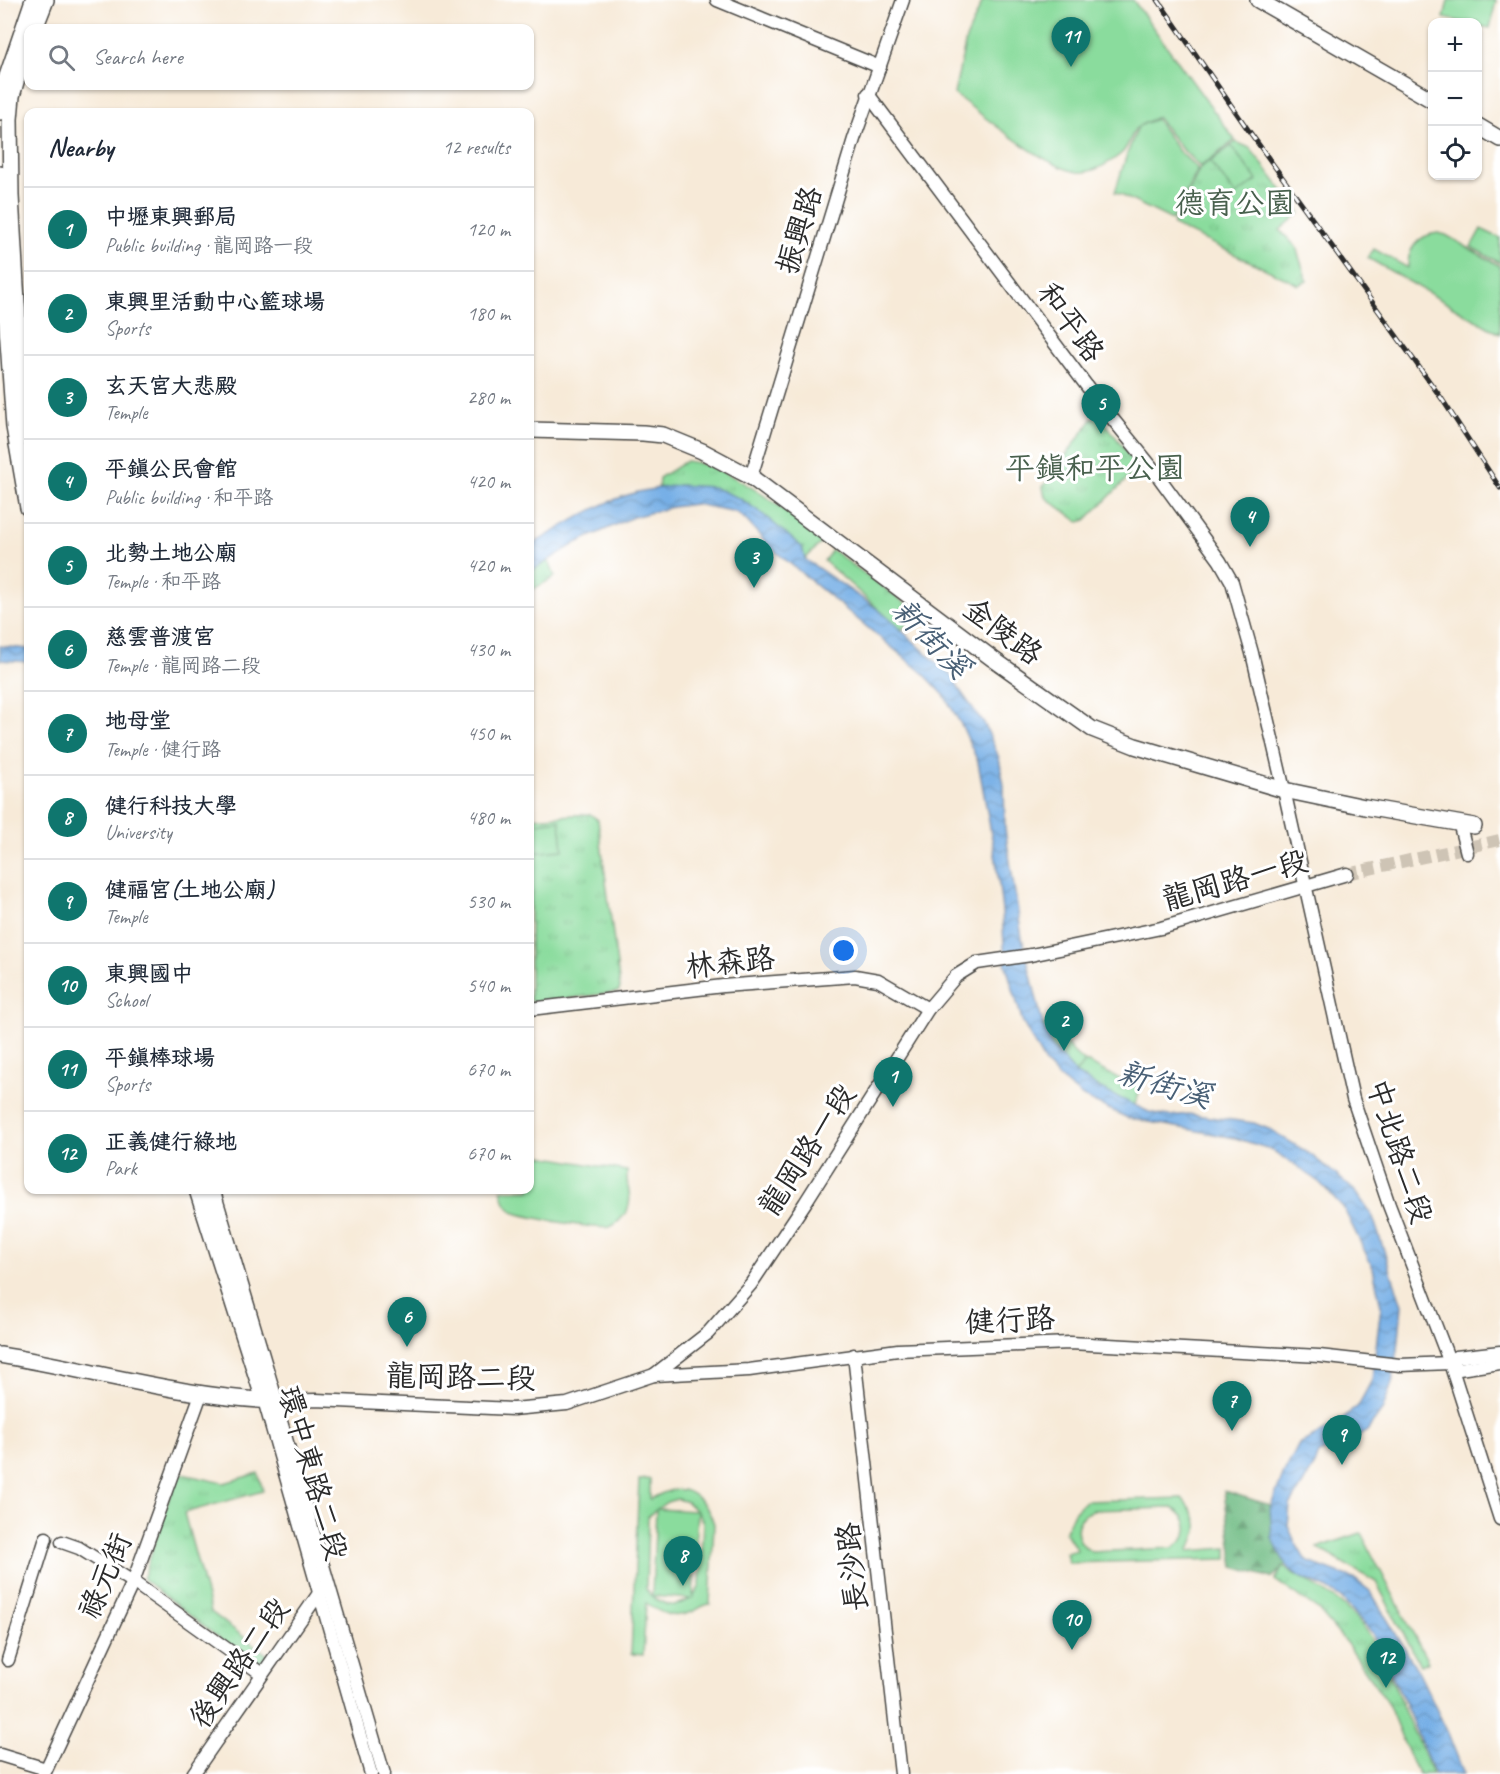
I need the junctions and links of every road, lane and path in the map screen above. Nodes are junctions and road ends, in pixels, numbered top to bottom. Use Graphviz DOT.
graph roads {
  1 [pos="33,0"];
  2 [pos="46,0"];
  3 [pos="717,0"];
  4 [pos="903,0"];
  5 [pos="1258,0"];
  6 [pos="25,24"];
  7 [pos="37,24"];
  8 [pos="24,26"];
  9 [pos="24,58"];
  10 [pos="880,67"];
  11 [pos="868,94"];
  12 [pos="1428,98"];
  13 [pos="0,112"];
  14 [pos="1482,128"];
  15 [pos="1500,139"];
  16 [pos="0,174"];
  17 [pos="15,363"];
  18 [pos="24,413"];
  19 [pos="534,430"];
  20 [pos="751,477"];
  21 [pos="24,485"];
  22 [pos="1284,790"];
  23 [pos="1467,828"];
  24 [pos="1467,853"];
  25 [pos="1347,874"];
  26 [pos="1305,887"];
  27 [pos="534,1009"];
  28 [pos="928,1009"];
  29 [pos="198,1194"];
  30 [pos="213,1194"];
  31 [pos="1500,1352"];
  32 [pos="0,1355"];
  33 [pos="854,1355"];
  34 [pos="1450,1363"];
  35 [pos="1500,1363"];
  36 [pos="654,1375"];
  37 [pos="201,1394"];
  38 [pos="270,1401"];
  39 [pos="1500,1519"];
  40 [pos="46,1538"];
  41 [pos="62,1542"];
  42 [pos="328,1581"];
  43 [pos="133,1582"];
  44 [pos="319,1593"];
  45 [pos="8,1660"];
  46 [pos="262,1674"];
  47 [pos="0,1755"];
  48 [pos="45,1772"];
  49 [pos="193,1774"];
  50 [pos="371,1774"];
  51 [pos="384,1774"];
  52 [pos="901,1774"];
  1 -- 6 [label="main road"];
  2 -- 7 [label="main road"];
  3 -- 10 [label="street"];
  4 -- 10 [label="street, 振興路"];
  5 -- 12 [label="main road"];
  8 -- 13 [label="main road"];
  9 -- 17 [label="main road"];
  10 -- 11 [label="street, 振興路"];
  11 -- 20 [label="street, 振興路"];
  11 -- 22 [label="street, 和平路"];
  14 -- 15 [label="main road"];
  16 -- 17 [label="main road"];
  17 -- 18 [label="main road"];
  17 -- 21 [label="main road"];
  19 -- 20 [label="main road, 金陵路"];
  20 -- 22 [label="main road, 金陵路"];
  22 -- 23 [label="main road, 金陵路"];
  22 -- 26 [label="street, 中北路二段"];
  23 -- 24 [label="street"];
  25 -- 26 [label="street, 龍岡路一段"];
  26 -- 28 [label="street, 龍岡路一段"];
  26 -- 34 [label="street, 中北路二段"];
  27 -- 28 [label="street, 林森路"];
  28 -- 36 [label="street, 龍岡路一段"];
  29 -- 38 [label="main road, 環中東路二段"];
  30 -- 38 [label="main road, 環中東路二段"];
  31 -- 34 [label="street"];
  32 -- 37 [label="main road"];
  33 -- 34 [label="street, 健行路"];
  33 -- 36 [label="street, 健行路"];
  33 -- 52 [label="street, 長沙路"];
  34 -- 35 [label="street"];
  34 -- 39 [label="street, 中北路二段"];
  36 -- 38 [label="street, 龍岡路二段"];
  37 -- 38 [label="main road"];
  37 -- 43 [label="street, 祿元街"];
  38 -- 42 [label="street, 環中東路二段"];
  38 -- 44 [label="street, 環中東路二段"];
  40 -- 45 [label="street"];
  41 -- 43 [label="street"];
  42 -- 44 [label="street, 後興路二段"];
  42 -- 51 [label="street, 環中東路二段"];
  43 -- 46 [label="street"];
  43 -- 48 [label="street, 祿元街"];
  44 -- 46 [label="street, 後興路二段"];
  44 -- 50 [label="street, 環中東路二段"];
  46 -- 49 [label="street, 後興路二段"];
  47 -- 48 [label="street"];
}
